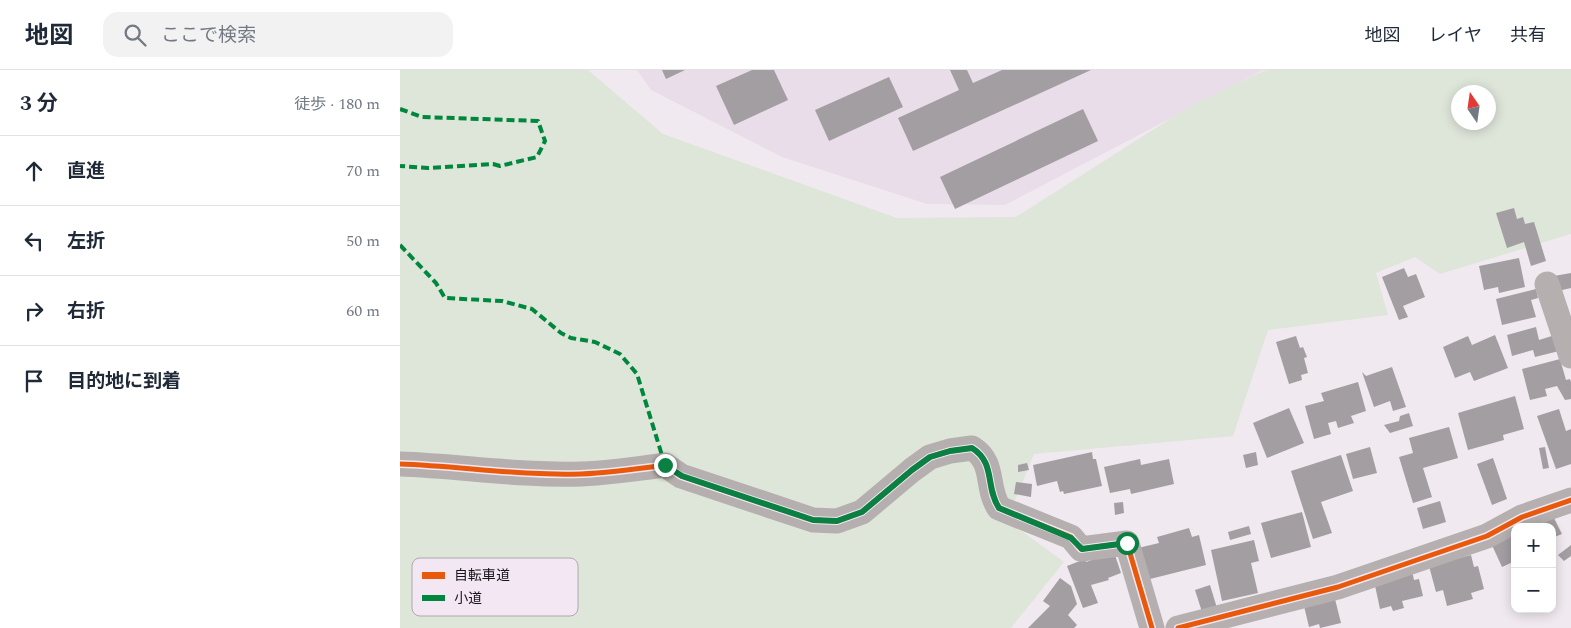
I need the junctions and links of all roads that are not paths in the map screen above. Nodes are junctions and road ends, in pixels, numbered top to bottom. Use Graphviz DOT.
graph roads {
  1 [pos="1547,284"];
  2 [pos="1571,356"];
  3 [pos="400,464"];
  4 [pos="1571,500"];
  5 [pos="1152,628"];
  6 [pos="1178,628"];
  1 -- 2 [label="street"];
  3 -- 5 [label="street"];
  4 -- 6 [label="street"];
}
